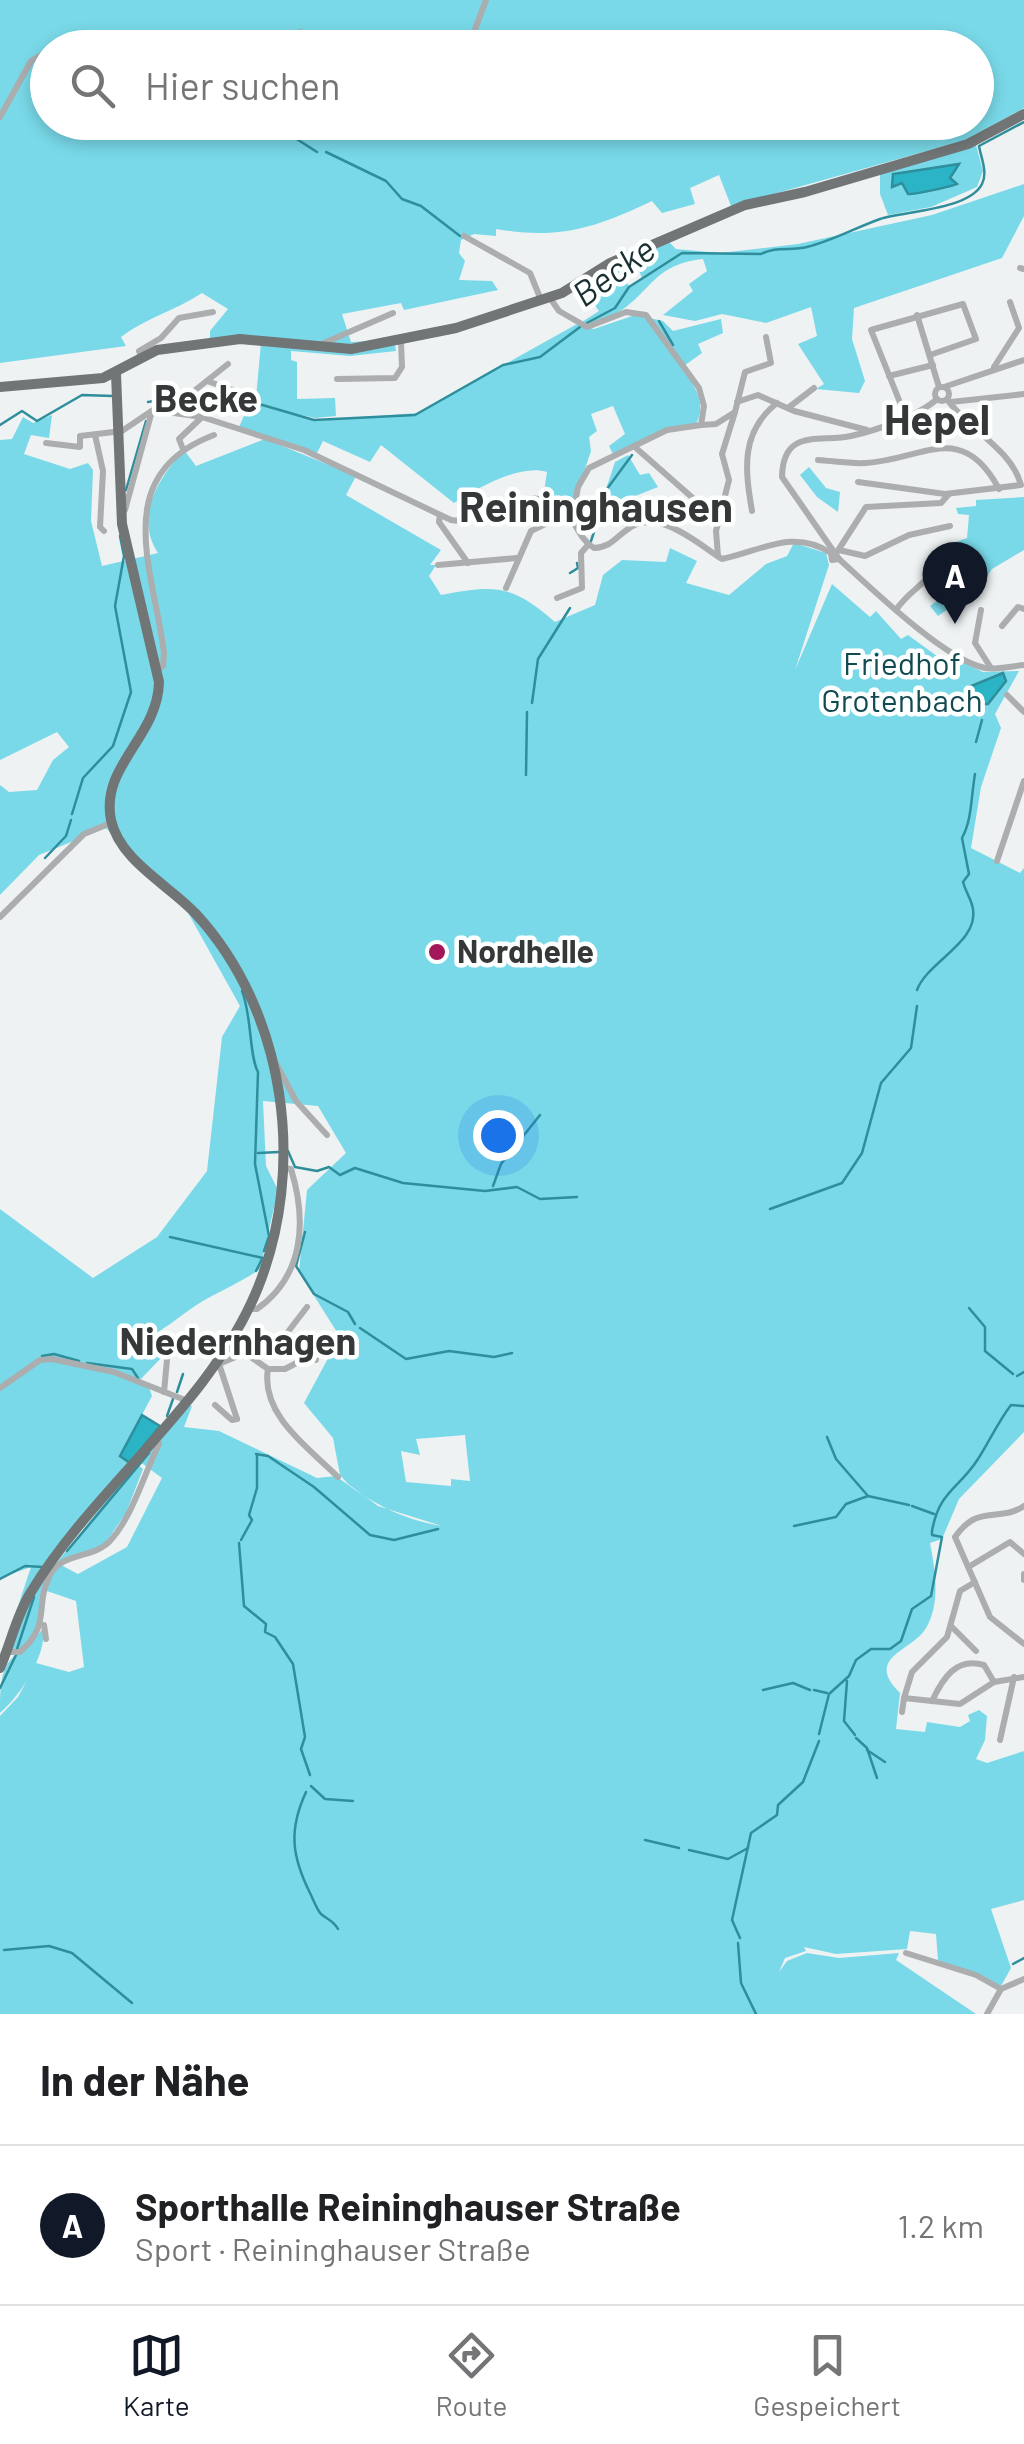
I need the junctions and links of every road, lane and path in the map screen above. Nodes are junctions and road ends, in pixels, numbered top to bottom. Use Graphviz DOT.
graph roads {
  1 [pos="486,0"];
  2 [pos="475,30"];
  3 [pos="30,63"];
  4 [pos="1024,114"];
  5 [pos="0,116"];
  6 [pos="994,130"];
  7 [pos="975,140"];
  8 [pos="464,236"];
  9 [pos="546,300"];
  10 [pos="1010,302"];
  11 [pos="213,312"];
  12 [pos="393,313"];
  13 [pos="917,315"];
  14 [pos="766,337"];
  15 [pos="401,342"];
  16 [pos="316,347"];
  17 [pos="930,355"];
  18 [pos="142,358"];
  19 [pos="1024,360"];
  20 [pos="228,364"];
  21 [pos="933,365"];
  22 [pos="993,368"];
  23 [pos="116,374"];
  24 [pos="890,376"];
  25 [pos="336,379"];
  26 [pos="207,382"];
  27 [pos="0,387"];
  28 [pos="942,387"];
  29 [pos="814,388"];
  30 [pos="233,390"];
  31 [pos="1024,394"];
  32 [pos="937,399"];
  33 [pos="949,400"];
  34 [pos="737,402"];
  35 [pos="776,403"];
  36 [pos="788,408"];
  37 [pos="153,410"];
  38 [pos="169,411"];
  39 [pos="735,412"];
  40 [pos="905,415"];
  41 [pos="202,417"];
  42 [pos="701,425"];
  43 [pos="868,430"];
  44 [pos="116,433"];
  45 [pos="95,435"];
  46 [pos="214,435"];
  47 [pos="46,443"];
  48 [pos="636,448"];
  49 [pos="182,450"];
  50 [pos="818,460"];
  51 [pos="858,482"];
  52 [pos="999,489"];
  53 [pos="949,494"];
  54 [pos="725,510"];
  55 [pos="752,511"];
  56 [pos="440,515"];
  57 [pos="569,517"];
  58 [pos="122,524"];
  59 [pos="950,526"];
  60 [pos="104,532"];
  61 [pos="588,545"];
  62 [pos="836,553"];
  63 [pos="518,558"];
  64 [pos="718,558"];
  65 [pos="468,563"];
  66 [pos="438,565"];
  67 [pos="934,570"];
  68 [pos="506,588"];
  69 [pos="558,598"];
  70 [pos="1024,609"];
  71 [pos="896,610"];
  72 [pos="981,610"];
  73 [pos="1002,626"];
  74 [pos="1024,664"];
  75 [pos="158,669"];
  76 [pos="992,669"];
  77 [pos="1007,695"];
  78 [pos="1024,712"];
  79 [pos="1024,781"];
  80 [pos="112,823"];
  81 [pos="997,860"];
  82 [pos="0,917"];
  83 [pos="271,1058"];
  84 [pos="326,1135"];
  85 [pos="284,1168"];
  86 [pos="248,1308"];
  87 [pos="308,1308"];
  88 [pos="168,1349"];
  89 [pos="250,1355"];
  90 [pos="316,1360"];
  91 [pos="217,1363"];
  92 [pos="268,1369"];
  93 [pos="0,1388"];
  94 [pos="164,1392"];
  95 [pos="185,1400"];
  96 [pos="215,1405"];
  97 [pos="155,1436"];
  98 [pos="338,1477"];
  99 [pos="1024,1506"];
  100 [pos="1024,1554"];
  101 [pos="970,1566"];
  102 [pos="975,1582"];
  103 [pos="43,1624"];
  104 [pos="950,1626"];
  105 [pos="46,1639"];
  106 [pos="1024,1644"];
  107 [pos="976,1650"];
  108 [pos="7,1652"];
  109 [pos="0,1668"];
  110 [pos="1014,1676"];
  111 [pos="1024,1678"];
  112 [pos="994,1682"];
  113 [pos="904,1698"];
  114 [pos="932,1701"];
  115 [pos="902,1712"];
  116 [pos="1000,1740"];
  117 [pos="906,1953"];
  118 [pos="1024,1979"];
  119 [pos="1002,1989"];
  120 [pos="986,2014"];
  1 -- 2 [label="street"];
  3 -- 5 [label="street"];
  4 -- 6 [label="main road"];
  7 -- 9 [label="main road"];
  8 -- 9 [label="street"];
  9 -- 15 [label="main road"];
  9 -- 42 [label="street"];
  10 -- 22 [label="street"];
  11 -- 18 [label="street"];
  12 -- 16 [label="street"];
  13 -- 17 [label="street"];
  13 -- 17 [label="street"];
  13 -- 24 [label="street"];
  14 -- 34 [label="street"];
  15 -- 16 [label="main road"];
  15 -- 25 [label="street"];
  16 -- 18 [label="main road"];
  17 -- 21 [label="street"];
  18 -- 23 [label="main road"];
  19 -- 22 [label="street"];
  20 -- 26 [label="street"];
  21 -- 24 [label="street"];
  21 -- 28 [label="street"];
  22 -- 28 [label="street"];
  23 -- 27 [label="main road"];
  23 -- 44 [label="main road"];
  24 -- 40 [label="street"];
  26 -- 30 [label="street"];
  26 -- 38 [label="street"];
  28 -- 32 [label="street"];
  28 -- 33 [label="street"];
  29 -- 36 [label="street"];
  31 -- 33 [label="street"];
  32 -- 33 [label="street"];
  32 -- 40 [label="street"];
  33 -- 52 [label="street"];
  34 -- 35 [label="street"];
  34 -- 39 [label="street"];
  35 -- 36 [label="street"];
  35 -- 55 [label="street"];
  36 -- 43 [label="street"];
  37 -- 38 [label="street"];
  37 -- 44 [label="street"];
  37 -- 58 [label="street"];
  38 -- 41 [label="street"];
  39 -- 42 [label="street"];
  39 -- 54 [label="street"];
  40 -- 43 [label="street"];
  41 -- 49 [label="street"];
  41 -- 56 [label="street"];
  42 -- 48 [label="street"];
  43 -- 62 [label="street"];
  44 -- 45 [label="street"];
  44 -- 58 [label="main road"];
  45 -- 47 [label="street"];
  45 -- 60 [label="street"];
  46 -- 49 [label="street"];
  48 -- 54 [label="street"];
  48 -- 57 [label="street"];
  49 -- 75 [label="street"];
  50 -- 52 [label="street"];
  51 -- 53 [label="street"];
  52 -- 53 [label="street"];
  53 -- 62 [label="street"];
  54 -- 64 [label="street"];
  56 -- 57 [label="street"];
  56 -- 65 [label="street"];
  57 -- 61 [label="street"];
  57 -- 63 [label="street"];
  58 -- 75 [label="main road"];
  59 -- 62 [label="street"];
  61 -- 64 [label="street"];
  61 -- 69 [label="street"];
  62 -- 64 [label="street"];
  62 -- 71 [label="street"];
  63 -- 65 [label="street"];
  63 -- 68 [label="street"];
  65 -- 66 [label="street"];
  67 -- 71 [label="street"];
  70 -- 73 [label="street"];
  71 -- 76 [label="street"];
  72 -- 76 [label="street"];
  74 -- 76 [label="street"];
  75 -- 80 [label="main road"];
  77 -- 78 [label="street"];
  79 -- 81 [label="street"];
  80 -- 82 [label="street"];
  80 -- 83 [label="main road"];
  83 -- 84 [label="street"];
  83 -- 85 [label="main road"];
  85 -- 86 [label="main road"];
  85 -- 86 [label="street"];
  86 -- 91 [label="main road"];
  87 -- 89 [label="street"];
  88 -- 94 [label="street"];
  89 -- 91 [label="street"];
  89 -- 92 [label="street"];
  90 -- 92 [label="street"];
  91 -- 95 [label="main road"];
  91 -- 96 [label="street"];
  92 -- 98 [label="street"];
  93 -- 94 [label="street"];
  94 -- 95 [label="street"];
  95 -- 97 [label="main road"];
  97 -- 103 [label="street"];
  97 -- 108 [label="main road"];
  99 -- 101 [label="street"];
  100 -- 101 [label="street"];
  101 -- 102 [label="street"];
  102 -- 104 [label="street"];
  102 -- 106 [label="street"];
  103 -- 105 [label="street"];
  103 -- 108 [label="street"];
  104 -- 107 [label="street"];
  104 -- 113 [label="street"];
  108 -- 109 [label="main road"];
  110 -- 111 [label="street"];
  110 -- 112 [label="street"];
  110 -- 116 [label="street"];
  112 -- 114 [label="street"];
  112 -- 114 [label="street"];
  113 -- 114 [label="street"];
  113 -- 115 [label="street"];
  117 -- 119 [label="street"];
  118 -- 119 [label="street"];
  119 -- 120 [label="street"];
}
